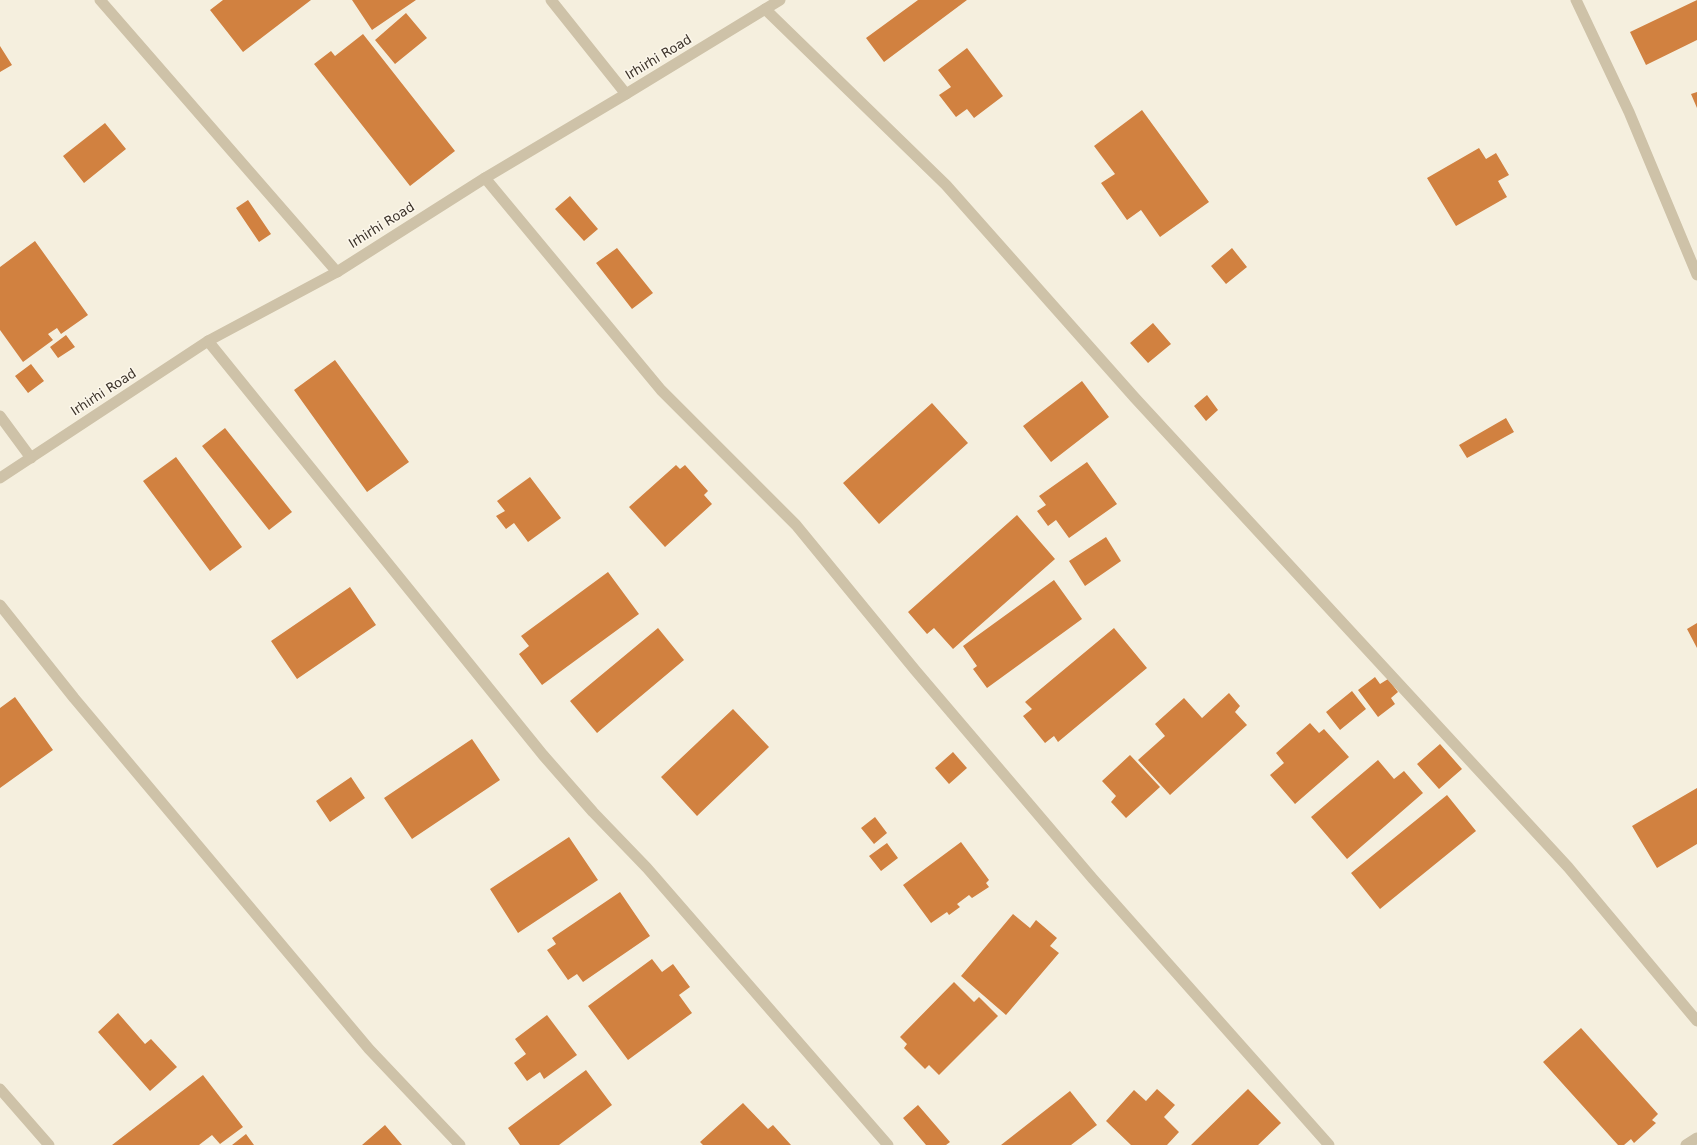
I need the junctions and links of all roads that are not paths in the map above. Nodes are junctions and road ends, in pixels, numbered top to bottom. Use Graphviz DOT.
graph roads {
  1 [pos="100,0"];
  2 [pos="551,0"];
  3 [pos="780,0"];
  4 [pos="1576,0"];
  5 [pos="766,9"];
  6 [pos="626,94"];
  7 [pos="485,178"];
  8 [pos="337,272"];
  9 [pos="1697,275"];
  10 [pos="208,341"];
  11 [pos="0,416"];
  12 [pos="31,458"];
  13 [pos="0,478"];
  14 [pos="0,605"];
  15 [pos="1697,1022"];
  16 [pos="0,1088"];
  17 [pos="1697,1138"];
  18 [pos="49,1145"];
  19 [pos="460,1145"];
  20 [pos="888,1145"];
  21 [pos="1329,1145"];
  22 [pos="1686,1145"];
  1 -- 8 [label="street"];
  2 -- 6 [label="street"];
  3 -- 5 [label="street, Irhirhi Road"];
  4 -- 9 [label="street"];
  5 -- 6 [label="street, Irhirhi Road"];
  5 -- 15 [label="street"];
  6 -- 7 [label="street, Irhirhi Road"];
  7 -- 8 [label="street, Irhirhi Road"];
  7 -- 21 [label="street"];
  8 -- 10 [label="street, Irhirhi Road"];
  10 -- 12 [label="street, Irhirhi Road"];
  10 -- 20 [label="street"];
  11 -- 12 [label="street"];
  12 -- 13 [label="street, Irhirhi Road"];
  14 -- 19 [label="street"];
  16 -- 18 [label="street"];
  17 -- 22 [label="street"];
}
